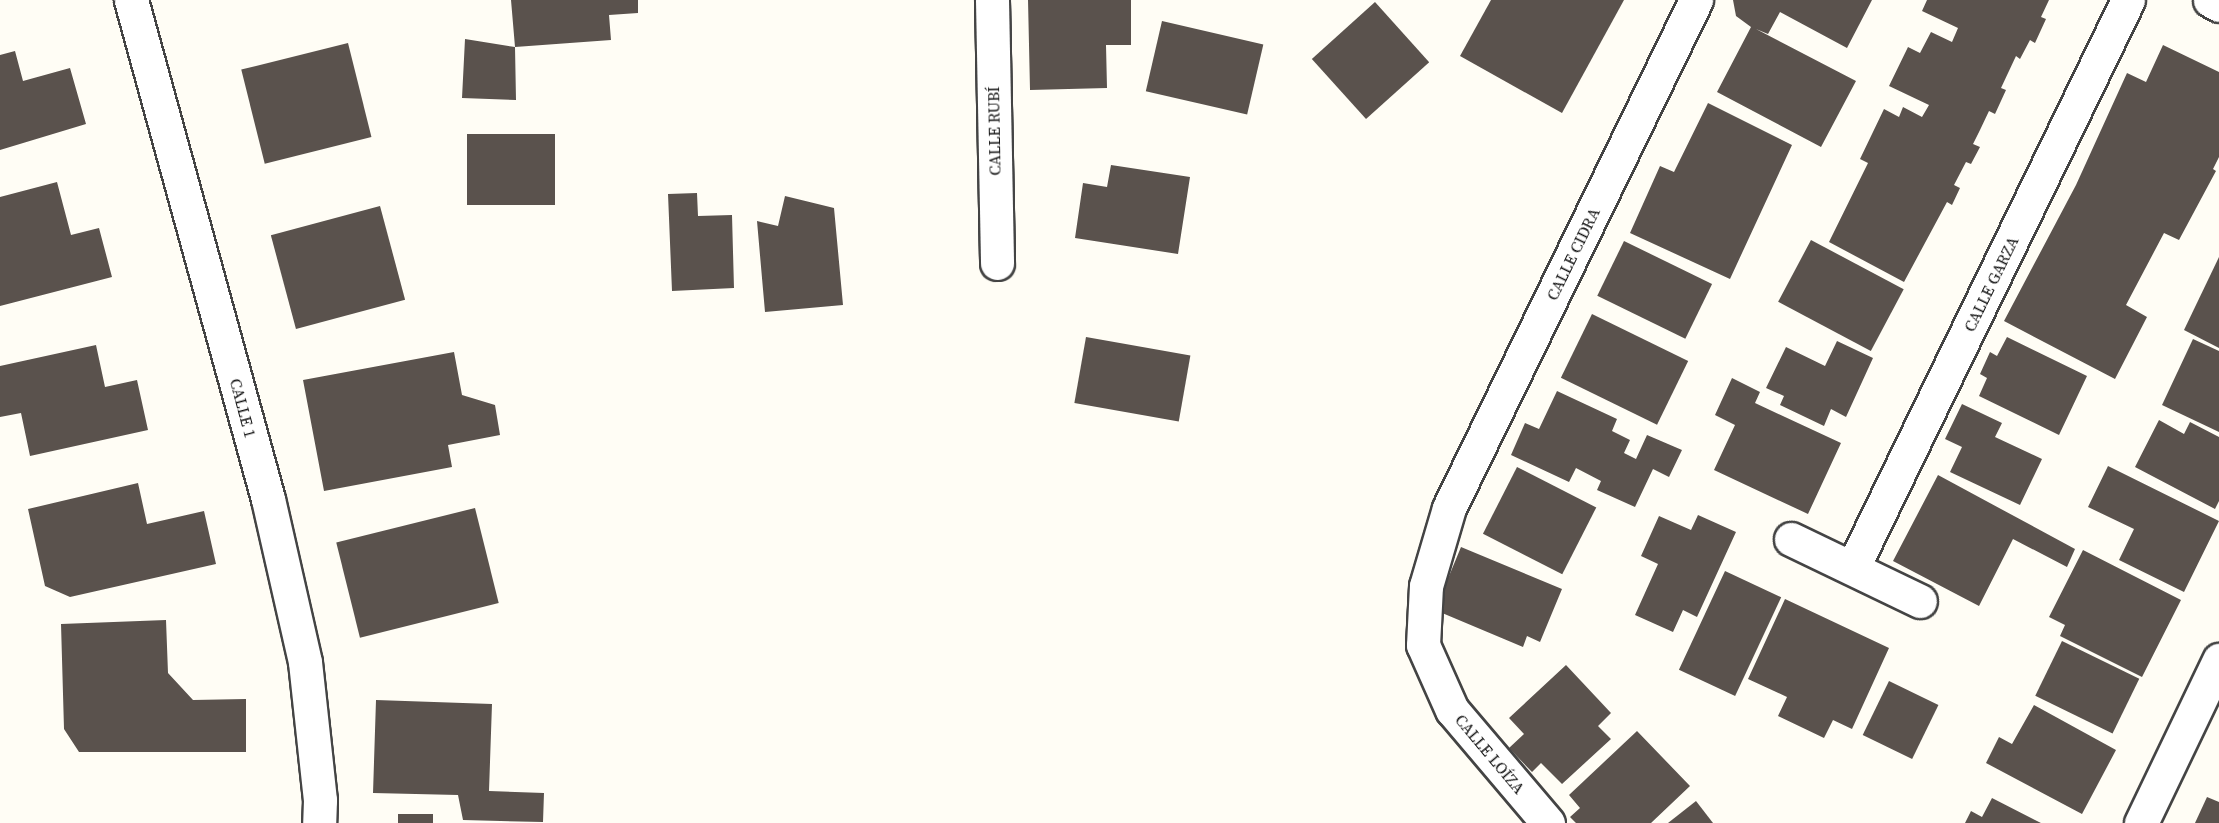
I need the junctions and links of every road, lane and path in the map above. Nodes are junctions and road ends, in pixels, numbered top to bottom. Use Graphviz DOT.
graph roads {
  1 [pos="131,0"];
  2 [pos="992,0"];
  3 [pos="1696,0"];
  4 [pos="2128,0"];
  5 [pos="2210,0"];
  6 [pos="2219,5"];
  7 [pos="997,262"];
  8 [pos="1449,508"];
  9 [pos="1791,539"];
  10 [pos="1853,567"];
  11 [pos="1920,601"];
  12 [pos="2219,660"];
  13 [pos="319,823"];
  14 [pos="1548,823"];
  15 [pos="2141,823"];
  1 -- 13 [label="street, CALLE 1"];
  2 -- 7 [label="street, CALLE RUBÍ"];
  3 -- 8 [label="street, CALLE CIDRA"];
  4 -- 10 [label="street, CALLE GARZA"];
  5 -- 6 [label="street"];
  8 -- 14 [label="street, CALLE LOÍZA"];
  9 -- 10 [label="street"];
  10 -- 11 [label="street"];
  12 -- 15 [label="street"];
}
